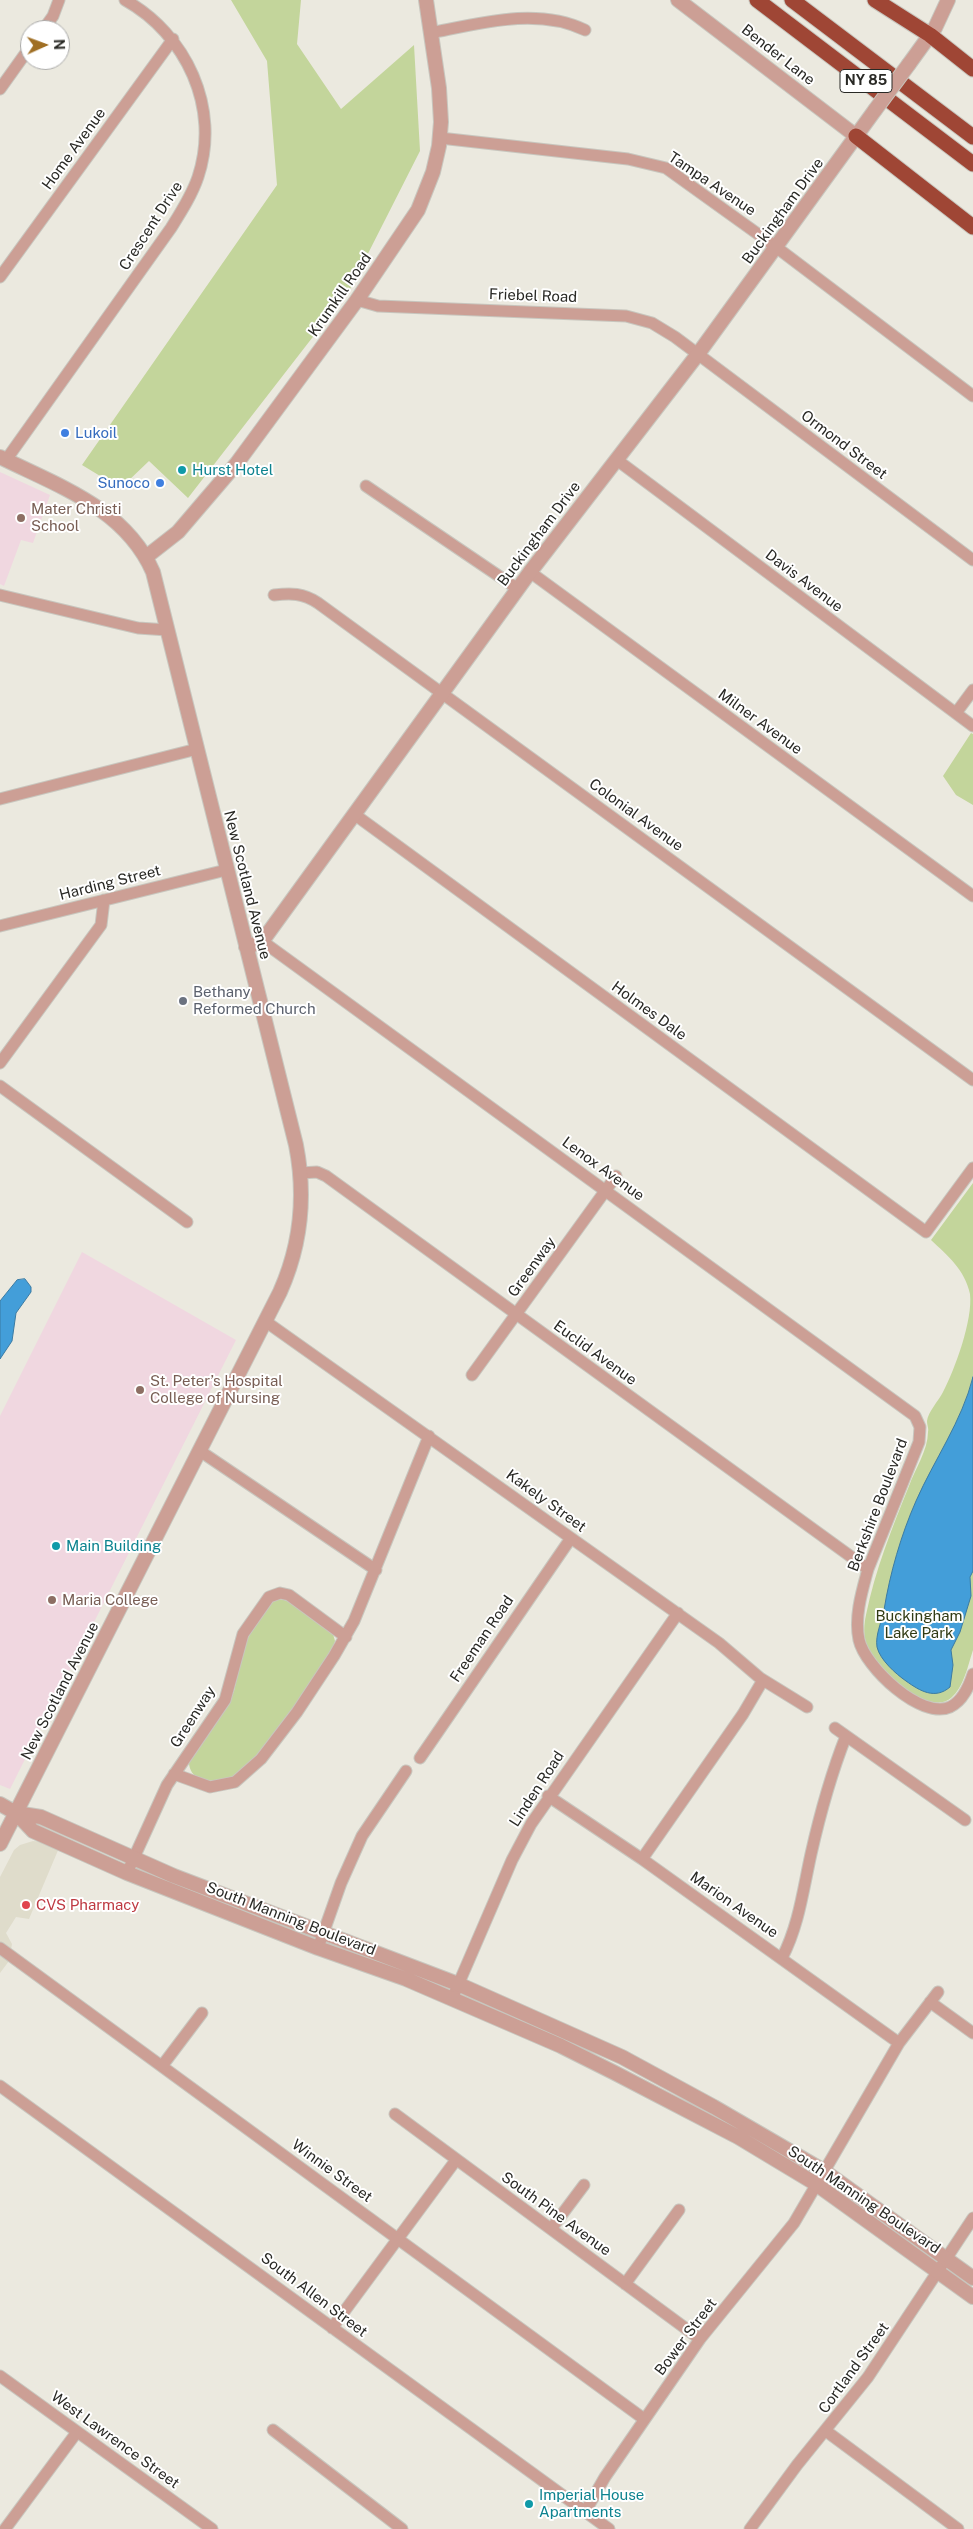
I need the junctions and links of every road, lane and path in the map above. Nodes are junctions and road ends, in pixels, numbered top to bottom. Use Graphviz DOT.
graph roads {
  1 [pos="59,0"];
  2 [pos="125,0"];
  3 [pos="426,0"];
  4 [pos="678,0"];
  5 [pos="757,0"];
  6 [pos="792,0"];
  7 [pos="875,0"];
  8 [pos="948,0"];
  9 [pos="50,20"];
  10 [pos="585,30"];
  11 [pos="431,33"];
  12 [pos="930,36"];
  13 [pos="173,40"];
  14 [pos="20,61"];
  15 [pos="973,69"];
  16 [pos="0,89"];
  17 [pos="856,136"];
  18 [pos="973,137"];
  19 [pos="440,138"];
  20 [pos="973,164"];
  21 [pos="973,227"];
  22 [pos="776,247"];
  23 [pos="0,277"];
  24 [pos="357,300"];
  25 [pos="698,354"];
  26 [pos="973,396"];
  27 [pos="3,458"];
  28 [pos="617,460"];
  29 [pos="366,486"];
  30 [pos="146,557"];
  31 [pos="973,560"];
  32 [pos="530,572"];
  33 [pos="518,589"];
  34 [pos="0,595"];
  35 [pos="274,595"];
  36 [pos="168,630"];
  37 [pos="973,690"];
  38 [pos="443,692"];
  39 [pos="956,713"];
  40 [pos="973,726"];
  41 [pos="197,748"];
  42 [pos="0,799"];
  43 [pos="354,814"];
  44 [pos="226,870"];
  45 [pos="973,896"];
  46 [pos="104,900"];
  47 [pos="0,926"];
  48 [pos="262,941"];
  49 [pos="246,947"];
  50 [pos="0,1063"];
  51 [pos="973,1080"];
  52 [pos="0,1086"];
  53 [pos="973,1168"];
  54 [pos="301,1173"];
  55 [pos="616,1176"];
  56 [pos="606,1190"];
  57 [pos="187,1222"];
  58 [pos="517,1314"];
  59 [pos="266,1321"];
  60 [pos="472,1375"];
  61 [pos="920,1427"];
  62 [pos="429,1436"];
  63 [pos="200,1451"];
  64 [pos="571,1538"];
  65 [pos="868,1569"];
  66 [pos="376,1570"];
  67 [pos="678,1613"];
  68 [pos="346,1637"];
  69 [pos="973,1674"];
  70 [pos="763,1680"];
  71 [pos="807,1707"];
  72 [pos="835,1728"];
  73 [pos="846,1736"];
  74 [pos="420,1758"];
  75 [pos="406,1771"];
  76 [pos="174,1774"];
  77 [pos="548,1796"];
  78 [pos="0,1804"];
  79 [pos="16,1813"];
  80 [pos="965,1820"];
  81 [pos="0,1844"];
  82 [pos="133,1858"];
  83 [pos="642,1858"];
  84 [pos="127,1872"];
  85 [pos="323,1934"];
  86 [pos="0,1948"];
  87 [pos="318,1948"];
  88 [pos="782,1958"];
  89 [pos="458,1984"];
  90 [pos="938,1992"];
  91 [pos="452,1999"];
  92 [pos="930,2002"];
  93 [pos="202,2013"];
  94 [pos="567,2032"];
  95 [pos="973,2033"];
  96 [pos="899,2043"];
  97 [pos="561,2046"];
  98 [pos="622,2057"];
  99 [pos="162,2066"];
  100 [pos="615,2073"];
  101 [pos="0,2086"];
  102 [pos="714,2107"];
  103 [pos="394,2114"];
  104 [pos="707,2120"];
  105 [pos="456,2160"];
  106 [pos="824,2171"];
  107 [pos="816,2184"];
  108 [pos="584,2185"];
  109 [pos="679,2210"];
  110 [pos="973,2218"];
  111 [pos="551,2229"];
  112 [pos="398,2238"];
  113 [pos="946,2258"];
  114 [pos="937,2270"];
  115 [pos="973,2278"];
  116 [pos="625,2284"];
  117 [pos="973,2297"];
  118 [pos="332,2328"];
  119 [pos="700,2339"];
  120 [pos="0,2376"];
  121 [pos="644,2419"];
  122 [pos="273,2430"];
  123 [pos="826,2431"];
  124 [pos="76,2432"];
  125 [pos="585,2512"];
  126 [pos="206,2527"];
  127 [pos="5,2529"];
  128 [pos="402,2529"];
  129 [pos="609,2529"];
  130 [pos="750,2529"];
  131 [pos="958,2529"];
  1 -- 9 [label="street"];
  2 -- 13 [label="street, Crescent Drive"];
  3 -- 11 [label="street, Krumkill Road"];
  4 -- 17 [label="street, Bender Lane"];
  5 -- 20 [label="highway, NY 85"];
  6 -- 18 [label="highway, NY 85"];
  7 -- 12 [label="highway"];
  8 -- 12 [label="street"];
  10 -- 11 [label="street"];
  11 -- 19 [label="street, Krumkill Road"];
  12 -- 15 [label="highway"];
  12 -- 17 [label="street, bridge"];
  13 -- 23 [label="street, Home Avenue"];
  13 -- 27 [label="street, Crescent Drive"];
  14 -- 16 [label="street"];
  17 -- 21 [label="highway"];
  17 -- 22 [label="street, Buckingham Drive"];
  19 -- 22 [label="street, Tampa Avenue"];
  19 -- 24 [label="street, Krumkill Road"];
  22 -- 25 [label="street, Buckingham Drive"];
  22 -- 26 [label="street, Tampa Avenue"];
  24 -- 25 [label="street, Friebel Road"];
  24 -- 30 [label="street, Krumkill Road"];
  25 -- 28 [label="street, Buckingham Drive"];
  25 -- 31 [label="street, Ormond Street"];
  27 -- 30 [label="street, New Scotland Avenue"];
  28 -- 32 [label="street, Buckingham Drive"];
  28 -- 39 [label="street, Davis Avenue"];
  29 -- 33 [label="street"];
  30 -- 36 [label="street, New Scotland Avenue"];
  32 -- 33 [label="street, Buckingham Drive"];
  32 -- 45 [label="street, Milner Avenue"];
  33 -- 38 [label="street, Buckingham Drive"];
  34 -- 36 [label="street"];
  35 -- 38 [label="street, Colonial Avenue"];
  36 -- 41 [label="street, New Scotland Avenue"];
  37 -- 39 [label="street"];
  38 -- 43 [label="street, Buckingham Drive"];
  38 -- 51 [label="street, Colonial Avenue"];
  39 -- 40 [label="street, Davis Avenue"];
  41 -- 42 [label="street"];
  41 -- 44 [label="street, New Scotland Avenue"];
  43 -- 48 [label="street, Buckingham Drive"];
  43 -- 53 [label="street, Holmes Dale"];
  44 -- 46 [label="street, Harding Street"];
  44 -- 49 [label="street, New Scotland Avenue"];
  46 -- 47 [label="street, Harding Street"];
  46 -- 50 [label="street"];
  48 -- 49 [label="street"];
  48 -- 56 [label="street, Lenox Avenue"];
  49 -- 54 [label="street, New Scotland Avenue"];
  52 -- 57 [label="street"];
  54 -- 58 [label="street, Euclid Avenue"];
  54 -- 59 [label="street, New Scotland Avenue"];
  55 -- 56 [label="street, Greenway"];
  56 -- 58 [label="street, Greenway"];
  56 -- 61 [label="street, Lenox Avenue"];
  58 -- 60 [label="street, Greenway"];
  58 -- 65 [label="street, Euclid Avenue"];
  59 -- 62 [label="street, Kakely Street"];
  59 -- 63 [label="street, New Scotland Avenue"];
  61 -- 65 [label="street, Berkshire Boulevard"];
  62 -- 64 [label="street, Kakely Street"];
  62 -- 66 [label="street"];
  63 -- 66 [label="street"];
  63 -- 79 [label="street, New Scotland Avenue"];
  64 -- 67 [label="street, Kakely Street"];
  64 -- 74 [label="street, Freeman Road"];
  65 -- 69 [label="street, Berkshire Boulevard"];
  66 -- 68 [label="street"];
  67 -- 70 [label="street, Kakely Street"];
  67 -- 77 [label="street, Linden Road"];
  68 -- 76 [label="street"];
  68 -- 76 [label="street, Greenway"];
  70 -- 71 [label="street, Kakely Street"];
  70 -- 83 [label="street"];
  72 -- 73 [label="street"];
  73 -- 80 [label="street"];
  73 -- 88 [label="street"];
  75 -- 85 [label="street"];
  76 -- 82 [label="street, Greenway"];
  77 -- 83 [label="street, Marion Avenue"];
  77 -- 89 [label="street, Linden Road"];
  78 -- 79 [label="street, South Manning Boulevard"];
  79 -- 81 [label="street, New Scotland Avenue"];
  79 -- 82 [label="street, South Manning Boulevard"];
  79 -- 84 [label="street, South Manning Boulevard"];
  82 -- 84 [label="street, Greenway"];
  82 -- 85 [label="street, South Manning Boulevard"];
  83 -- 88 [label="street, Marion Avenue"];
  84 -- 87 [label="street, South Manning Boulevard"];
  85 -- 87 [label="street"];
  85 -- 89 [label="street, South Manning Boulevard"];
  86 -- 99 [label="street, Winnie Street"];
  87 -- 91 [label="street, South Manning Boulevard"];
  88 -- 96 [label="street, Marion Avenue"];
  89 -- 91 [label="street, Linden Road"];
  89 -- 94 [label="street, South Manning Boulevard"];
  90 -- 92 [label="street, Bower Street"];
  91 -- 97 [label="street, South Manning Boulevard"];
  92 -- 95 [label="street"];
  92 -- 96 [label="street, Bower Street"];
  93 -- 99 [label="street"];
  94 -- 97 [label="street"];
  94 -- 98 [label="street, South Manning Boulevard"];
  96 -- 106 [label="street, Bower Street"];
  97 -- 100 [label="street, South Manning Boulevard"];
  98 -- 100 [label="street"];
  98 -- 102 [label="street, South Manning Boulevard"];
  99 -- 112 [label="street, Winnie Street"];
  100 -- 104 [label="street, South Manning Boulevard"];
  101 -- 118 [label="street, South Allen Street"];
  102 -- 104 [label="street"];
  102 -- 106 [label="street, South Manning Boulevard"];
  103 -- 105 [label="street, South Pine Avenue"];
  104 -- 107 [label="street, South Manning Boulevard"];
  105 -- 111 [label="street, South Pine Avenue"];
  105 -- 112 [label="street"];
  106 -- 107 [label="street, Bower Street"];
  106 -- 113 [label="street, South Manning Boulevard"];
  107 -- 114 [label="street, South Manning Boulevard"];
  107 -- 119 [label="street, Bower Street"];
  108 -- 111 [label="street"];
  109 -- 116 [label="street"];
  110 -- 113 [label="street, Cortland Street"];
  111 -- 116 [label="street, South Pine Avenue"];
  112 -- 118 [label="street"];
  112 -- 121 [label="street, Winnie Street"];
  113 -- 114 [label="street, Cortland Street"];
  113 -- 115 [label="street, South Manning Boulevard"];
  114 -- 117 [label="street, South Manning Boulevard"];
  114 -- 123 [label="street, Cortland Street"];
  116 -- 119 [label="street, South Pine Avenue"];
  118 -- 125 [label="street, South Allen Street"];
  119 -- 121 [label="street, Bower Street"];
  120 -- 124 [label="street, West Lawrence Street"];
  121 -- 125 [label="street, Bower Street"];
  122 -- 128 [label="street"];
  123 -- 130 [label="street, Cortland Street"];
  123 -- 131 [label="street"];
  124 -- 126 [label="street, West Lawrence Street"];
  124 -- 127 [label="street"];
  125 -- 129 [label="street, South Allen Street"];
}
